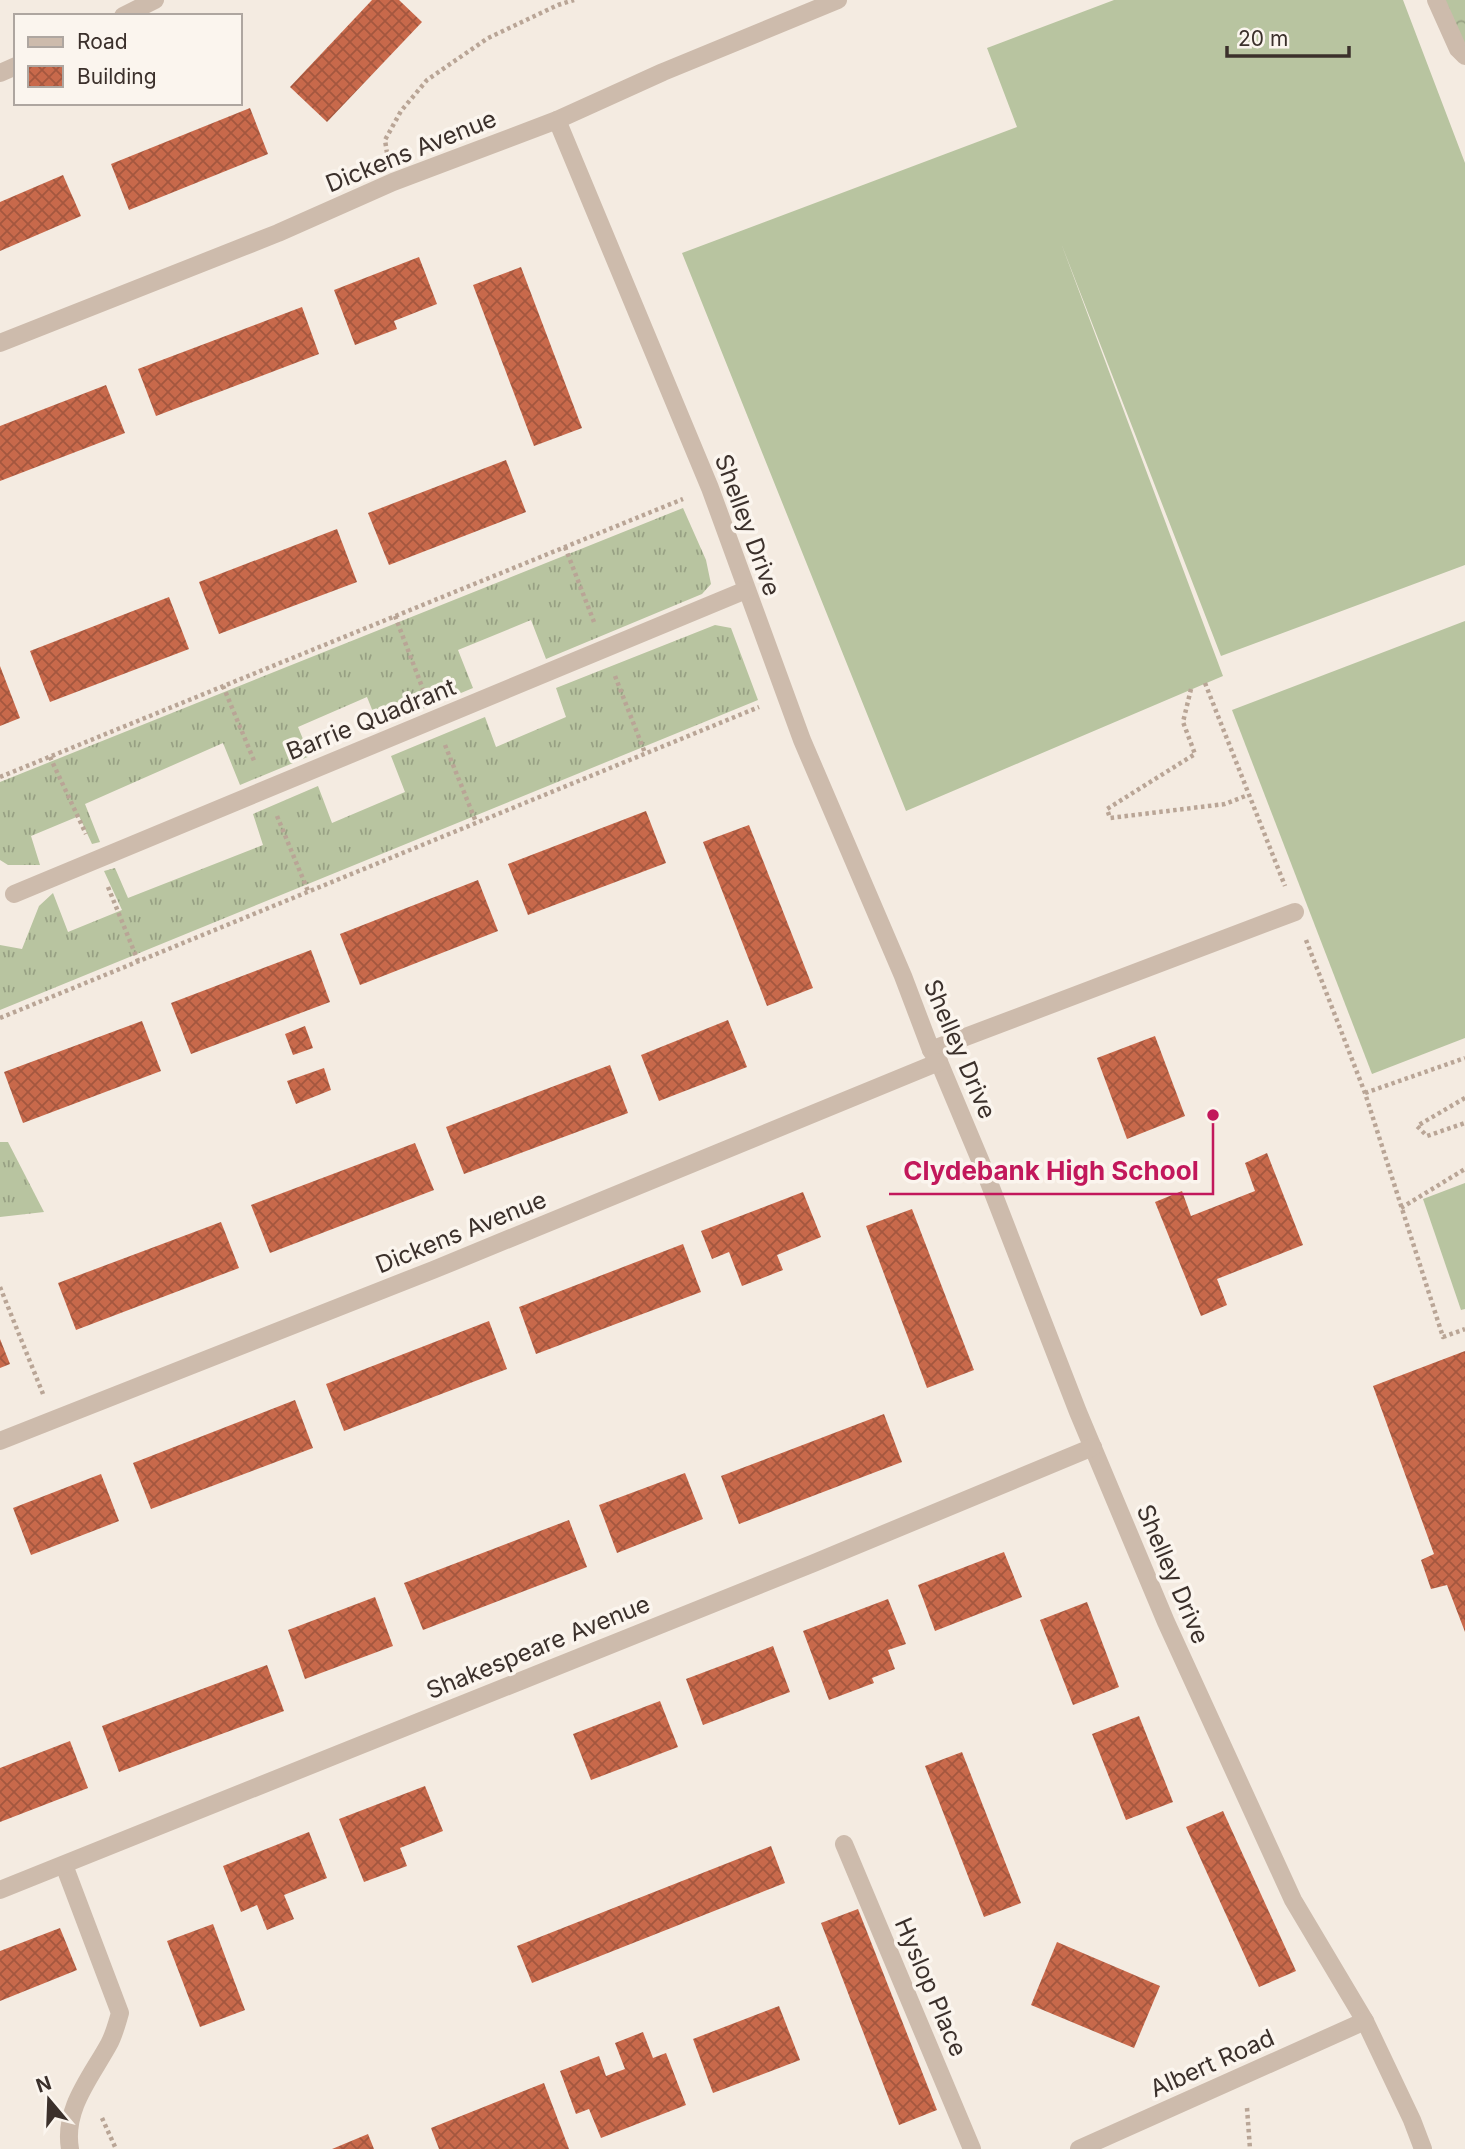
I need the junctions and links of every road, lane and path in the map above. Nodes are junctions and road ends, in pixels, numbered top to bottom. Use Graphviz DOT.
graph roads {
  1 [pos="155,0"];
  2 [pos="574,0"];
  3 [pos="838,0"];
  4 [pos="1436,0"];
  5 [pos="127,14"];
  6 [pos="1465,56"];
  7 [pos="556,120"];
  8 [pos="393,182"];
  9 [pos="0,343"];
  10 [pos="710,488"];
  11 [pos="746,590"];
  12 [pos="1205,684"];
  13 [pos="1191,689"];
  14 [pos="785,696"];
  15 [pos="1224,733"];
  16 [pos="0,777"];
  17 [pos="1248,795"];
  18 [pos="14,894"];
  19 [pos="1295,912"];
  20 [pos="0,1018"];
  21 [pos="935,1056"];
  22 [pos="1465,1058"];
  23 [pos="1465,1098"];
  24 [pos="1465,1124"];
  25 [pos="1465,1169"];
  26 [pos="1401,1208"];
  27 [pos="0,1287"];
  28 [pos="1465,1329"];
  29 [pos="53,1421"];
  30 [pos="0,1441"];
  31 [pos="1093,1447"];
  32 [pos="844,1844"];
  33 [pos="64,1865"];
  34 [pos="0,1889"];
  35 [pos="1365,2021"];
  36 [pos="1245,2075"];
  37 [pos="70,2149"];
  38 [pos="972,2149"];
  39 [pos="1079,2149"];
  40 [pos="1250,2149"];
  41 [pos="1423,2149"];
  1 -- 5 [label="street"];
  2 -- 8 [label="path"];
  3 -- 7 [label="street, Dickens Avenue"];
  4 -- 6 [label="street"];
  7 -- 8 [label="street, Dickens Avenue"];
  7 -- 10 [label="street, Shelley Drive"];
  8 -- 9 [label="street, Dickens Avenue"];
  10 -- 11 [label="street, Shelley Drive"];
  10 -- 16 [label="path"];
  11 -- 14 [label="street, Shelley Drive"];
  11 -- 18 [label="street, Barrie Quadrant"];
  12 -- 15 [label="path"];
  13 -- 17 [label="path"];
  14 -- 20 [label="path"];
  14 -- 21 [label="street, Shelley Drive"];
  19 -- 21 [label="street, Dickens Avenue"];
  21 -- 29 [label="street, Dickens Avenue"];
  21 -- 31 [label="street, Shelley Drive"];
  22 -- 26 [label="path"];
  23 -- 24 [label="path"];
  25 -- 26 [label="path"];
  26 -- 28 [label="path"];
  27 -- 29 [label="path"];
  29 -- 30 [label="street, Dickens Avenue"];
  31 -- 33 [label="street, Shakespeare Avenue"];
  31 -- 35 [label="street, Shelley Drive"];
  32 -- 38 [label="street, Hyslop Place"];
  33 -- 34 [label="street, Shakespeare Avenue"];
  33 -- 37 [label="street"];
  35 -- 36 [label="street, Albert Road"];
  35 -- 41 [label="street, Shelley Drive"];
  36 -- 39 [label="street, Albert Road"];
  36 -- 40 [label="path"];
}
